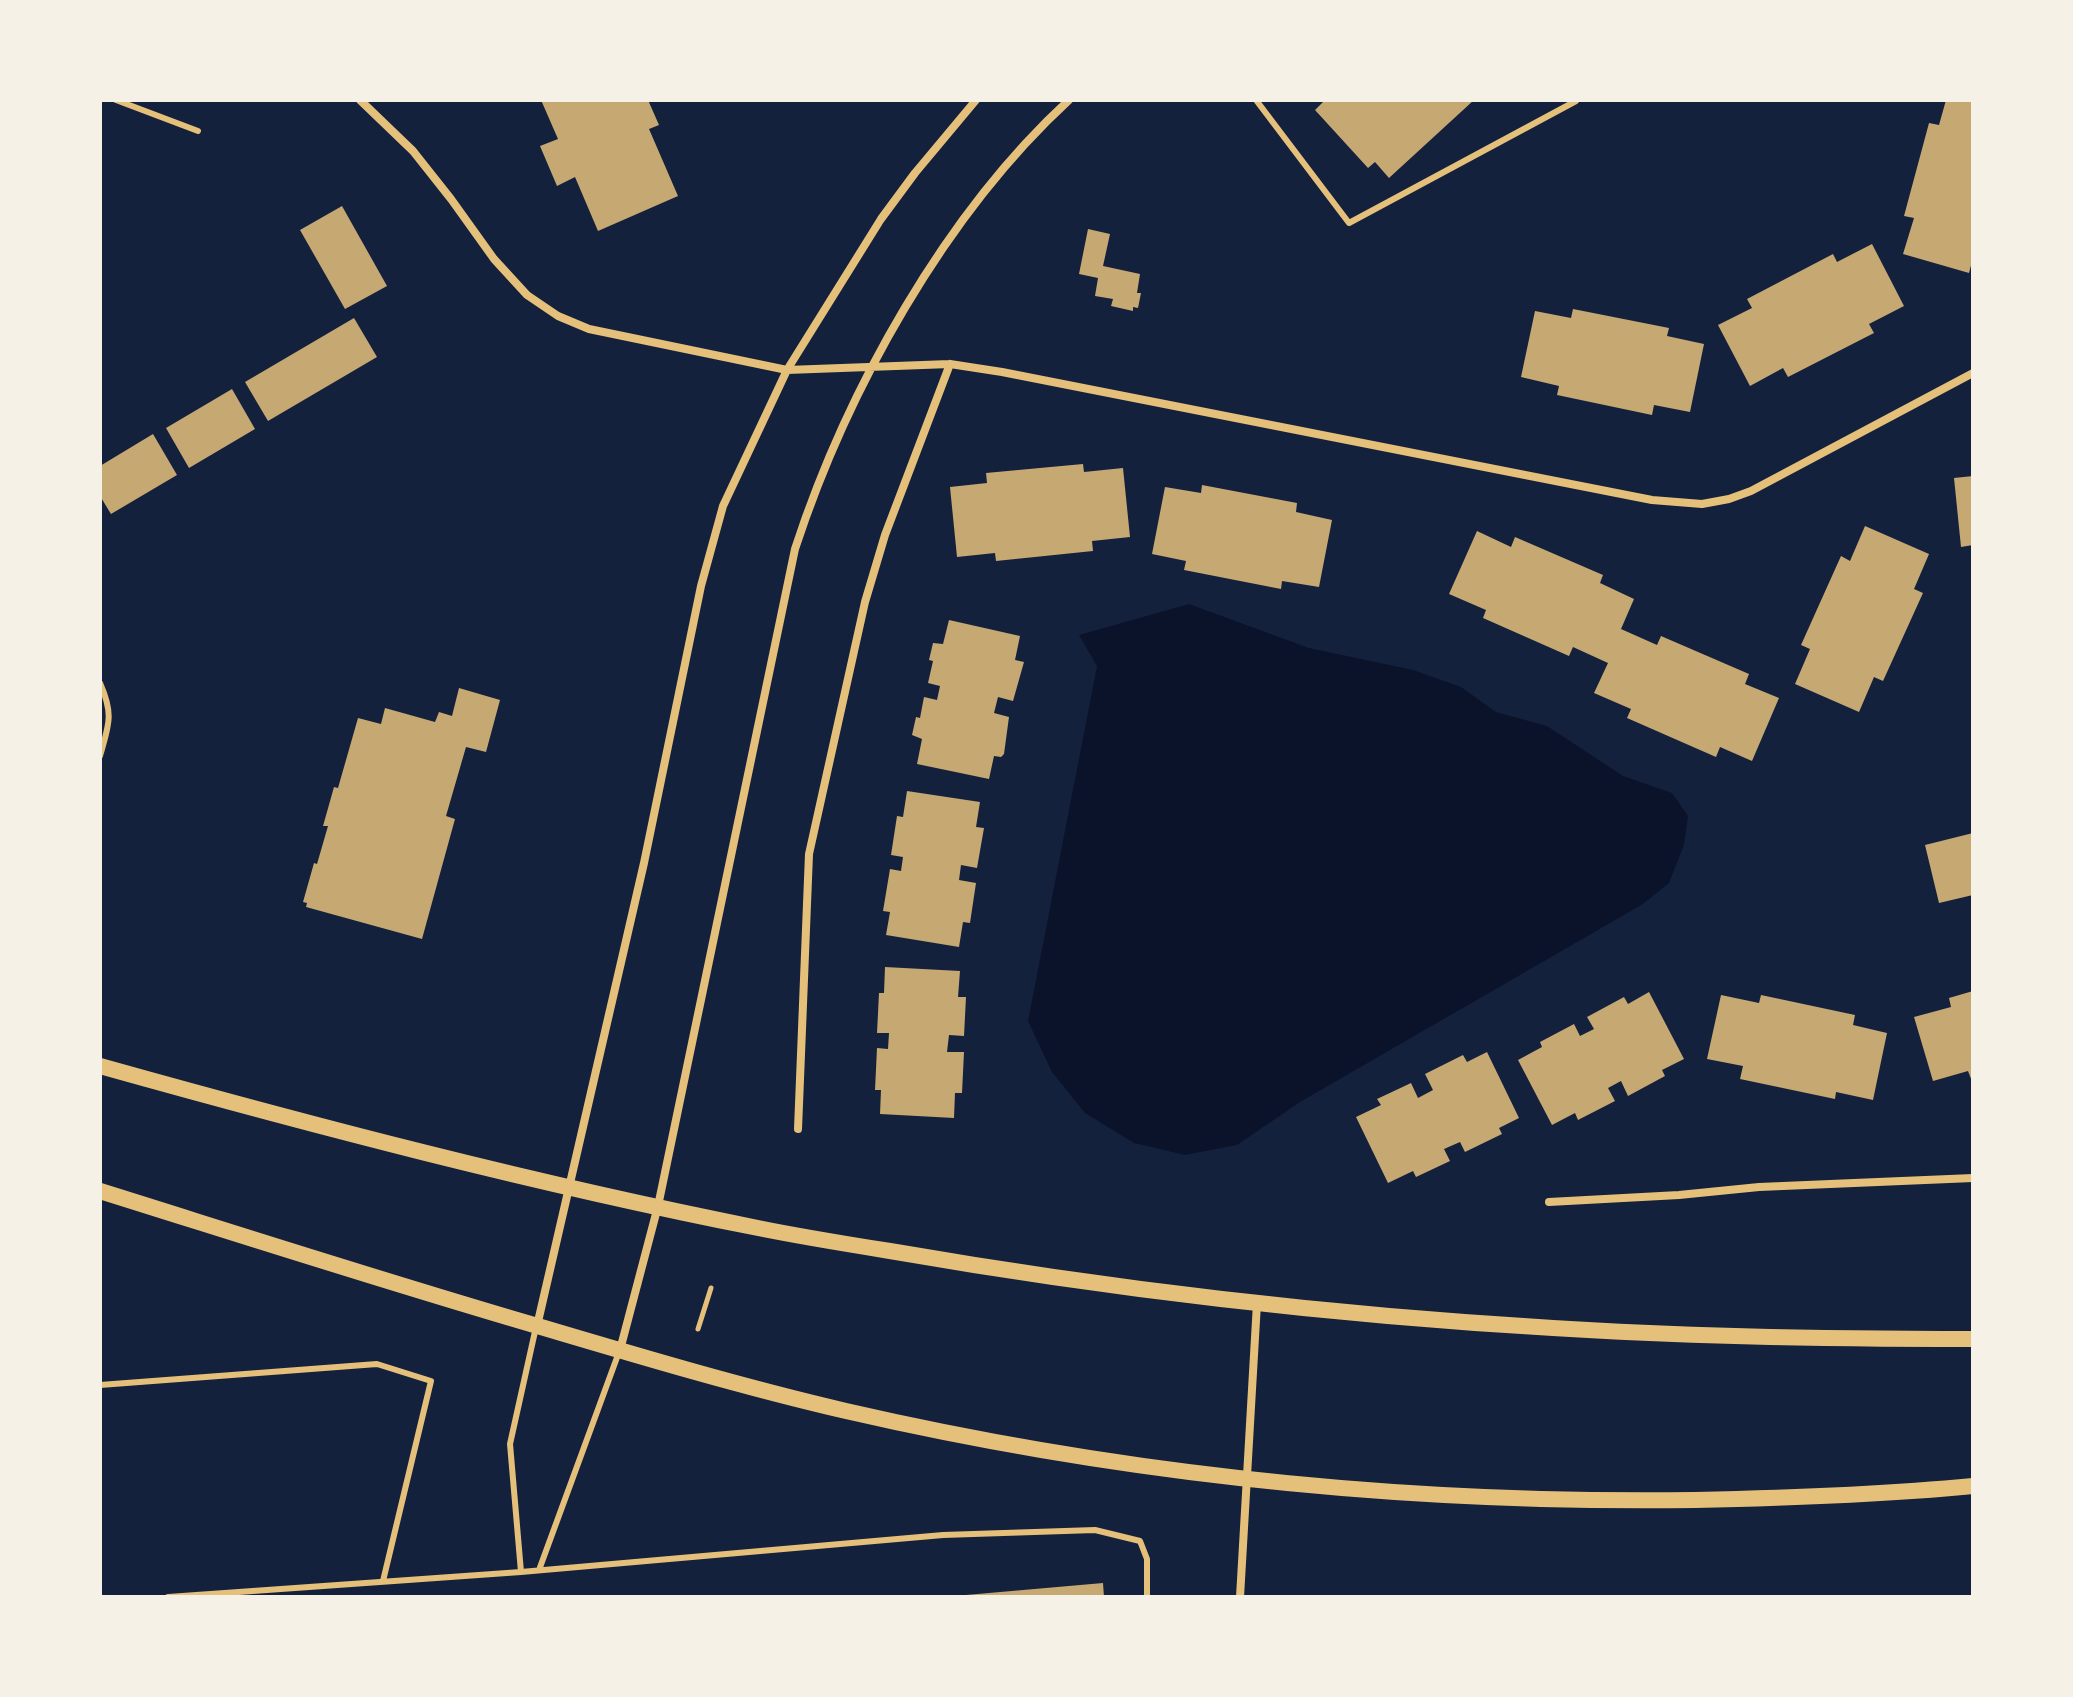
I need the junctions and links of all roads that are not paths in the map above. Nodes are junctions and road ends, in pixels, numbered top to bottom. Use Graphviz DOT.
graph roads {
  1 [pos="116,100"];
  2 [pos="360,100"];
  3 [pos="976,100"];
  4 [pos="1069,100"];
  5 [pos="1256,100"];
  6 [pos="1576,100"];
  7 [pos="198,131"];
  8 [pos="950,364"];
  9 [pos="873,366"];
  10 [pos="787,370"];
  11 [pos="1973,373"];
  12 [pos="100,683"];
  13 [pos="100,756"];
  14 [pos="100,1066"];
  15 [pos="798,1129"];
  16 [pos="1973,1178"];
  17 [pos="569,1187"];
  18 [pos="100,1191"];
  19 [pos="1549,1202"];
  20 [pos="658,1206"];
  21 [pos="1257,1303"];
  22 [pos="537,1326"];
  23 [pos="1973,1339"];
  24 [pos="620,1350"];
  25 [pos="100,1385"];
  26 [pos="1247,1479"];
  27 [pos="1973,1486"];
  28 [pos="539,1570"];
  29 [pos="521,1572"];
  30 [pos="383,1581"];
  31 [pos="168,1597"];
  32 [pos="1147,1597"];
  33 [pos="1240,1597"];
  1 -- 7 [label="lane"];
  2 -- 10 [label="street"];
  3 -- 10 [label="street"];
  4 -- 9 [label="street"];
  5 -- 6 [label="lane"];
  8 -- 9 [label="street"];
  8 -- 11 [label="street"];
  8 -- 15 [label="street"];
  9 -- 10 [label="street"];
  9 -- 20 [label="street"];
  10 -- 17 [label="street"];
  12 -- 13 [label="lane"];
  14 -- 17 [label="main road"];
  16 -- 19 [label="street"];
  17 -- 20 [label="main road"];
  17 -- 22 [label="street"];
  18 -- 22 [label="main road"];
  20 -- 21 [label="main road"];
  20 -- 24 [label="street"];
  21 -- 23 [label="main road"];
  21 -- 26 [label="street"];
  22 -- 24 [label="main road"];
  22 -- 29 [label="lane"];
  24 -- 26 [label="main road"];
  24 -- 28 [label="lane"];
  25 -- 30 [label="lane"];
  26 -- 27 [label="main road"];
  26 -- 33 [label="street"];
  28 -- 29 [label="lane"];
  28 -- 32 [label="lane"];
  29 -- 30 [label="lane"];
  30 -- 31 [label="lane"];
}
